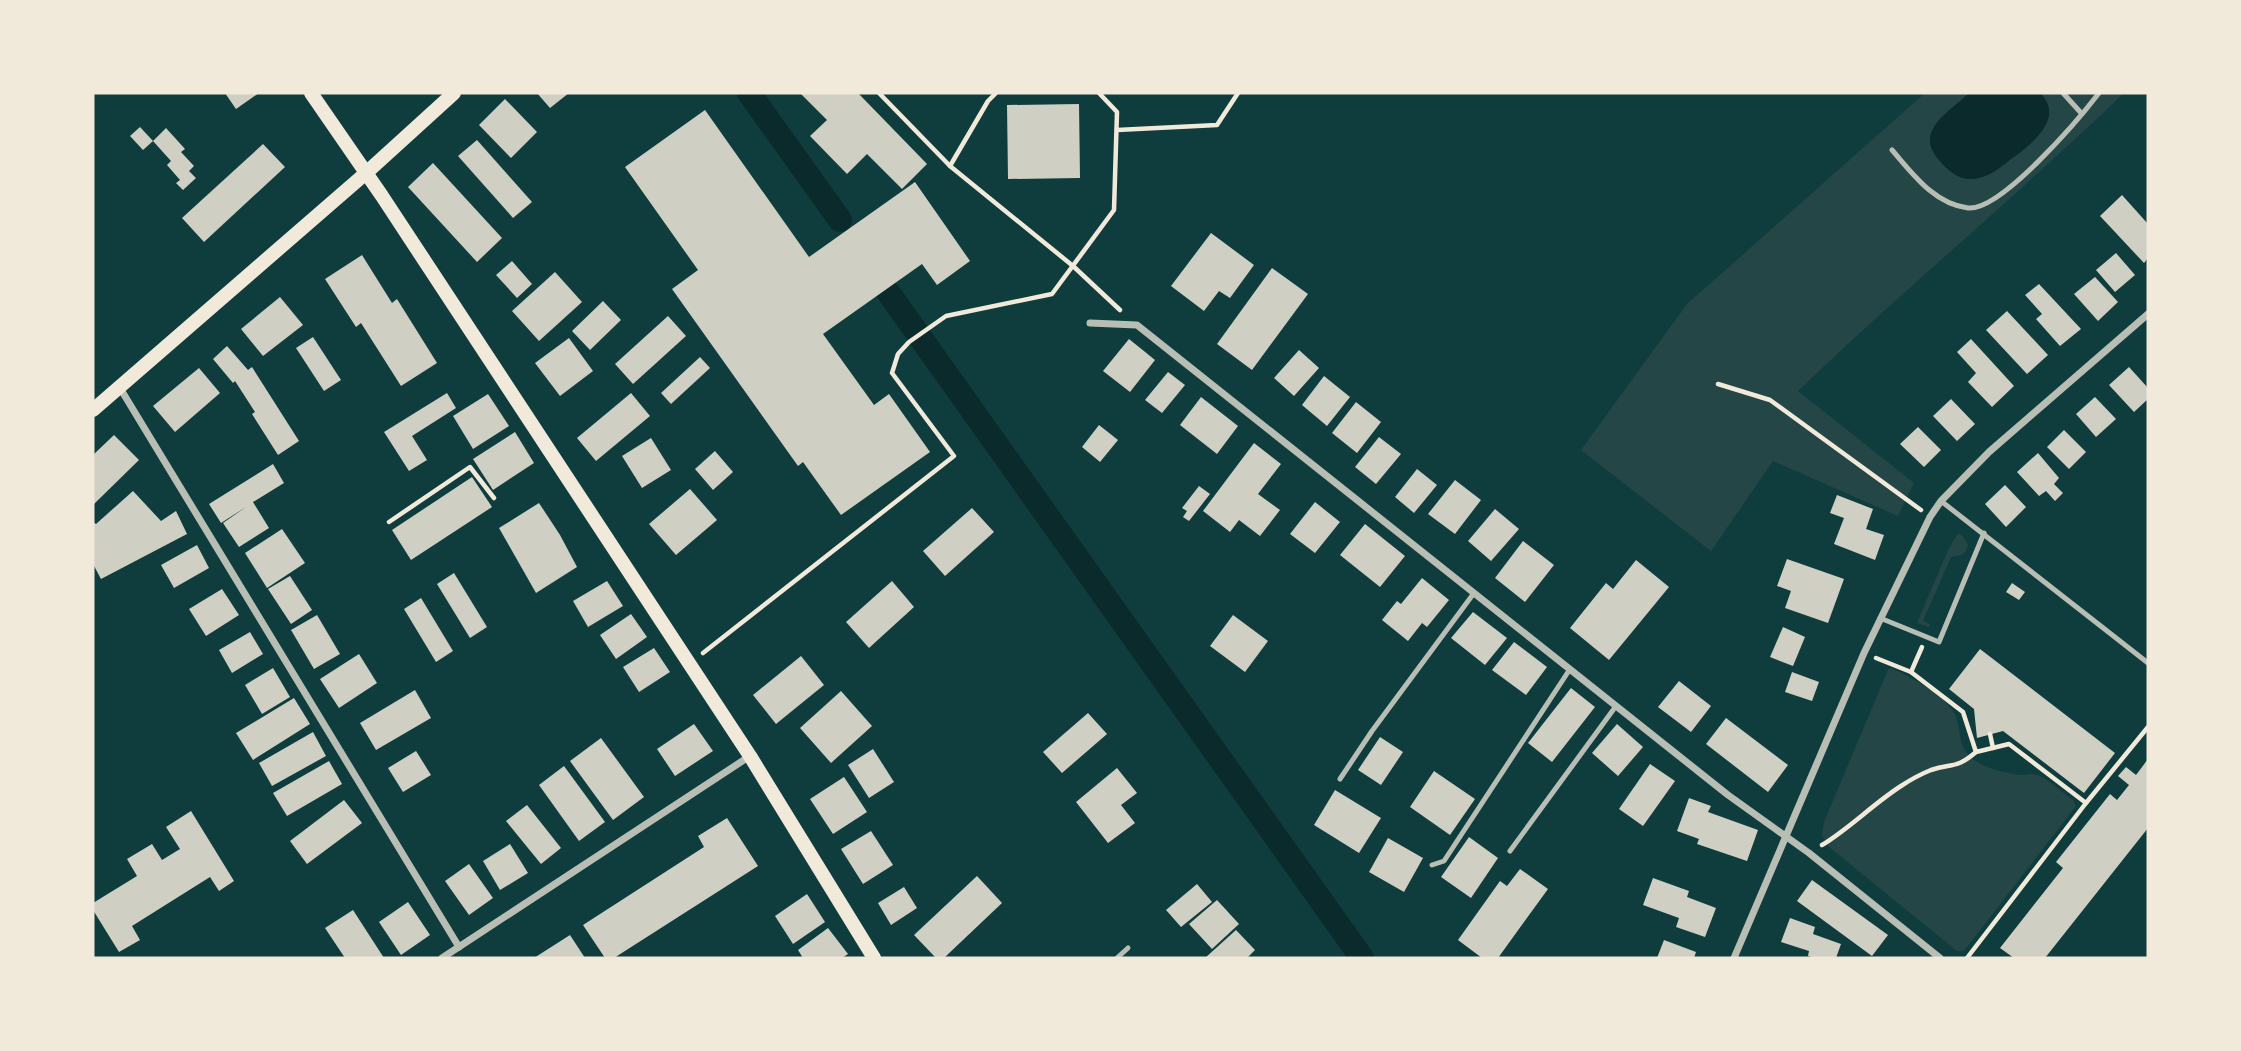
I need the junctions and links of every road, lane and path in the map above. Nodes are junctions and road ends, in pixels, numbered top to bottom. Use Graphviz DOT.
graph roads {
  1 [pos="311,93"];
  2 [pos="454,93"];
  3 [pos="879,93"];
  4 [pos="996,93"];
  5 [pos="1099,93"];
  6 [pos="1238,93"];
  7 [pos="2063,93"];
  8 [pos="2099,93"];
  9 [pos="2082,114"];
  10 [pos="1117,130"];
  11 [pos="1892,150"];
  12 [pos="950,166"];
  13 [pos="366,173"];
  14 [pos="1073,266"];
  15 [pos="2148,314"];
  16 [pos="1090,323"];
  17 [pos="1137,325"];
  18 [pos="1718,384"];
  19 [pos="120,388"];
  20 [pos="93,410"];
  21 [pos="494,498"];
  22 [pos="1941,501"];
  23 [pos="1930,517"];
  24 [pos="389,522"];
  25 [pos="1984,534"];
  26 [pos="1474,593"];
  27 [pos="1880,618"];
  28 [pos="1926,637"];
  29 [pos="1864,653"];
  30 [pos="2148,663"];
  31 [pos="689,664"];
  32 [pos="1570,669"];
  33 [pos="1911,672"];
  34 [pos="1616,706"];
  35 [pos="2148,727"];
  36 [pos="1990,734"];
  37 [pos="1993,748"];
  38 [pos="1976,752"];
  39 [pos="750,756"];
  40 [pos="1340,779"];
  41 [pos="2086,803"];
  42 [pos="1786,837"];
  43 [pos="1510,852"];
  44 [pos="1809,853"];
  45 [pos="1432,865"];
  46 [pos="459,947"];
  47 [pos="1128,948"];
  48 [pos="442,958"];
  49 [pos="874,958"];
  50 [pos="1117,958"];
  51 [pos="1734,958"];
  52 [pos="1940,958"];
  53 [pos="1967,958"];
  1 -- 13 [label="main road"];
  2 -- 13 [label="main road"];
  3 -- 12 [label="path"];
  4 -- 12 [label="path"];
  5 -- 10 [label="path"];
  6 -- 10 [label="path"];
  7 -- 9 [label="lane"];
  8 -- 9 [label="lane"];
  9 -- 11 [label="lane"];
  10 -- 14 [label="path"];
  12 -- 14 [label="path"];
  13 -- 19 [label="main road"];
  13 -- 31 [label="main road"];
  14 -- 17 [label="path"];
  14 -- 31 [label="path"];
  15 -- 22 [label="street"];
  16 -- 17 [label="street"];
  17 -- 26 [label="street"];
  18 -- 23 [label="path"];
  19 -- 20 [label="main road"];
  19 -- 46 [label="street"];
  21 -- 24 [label="path"];
  22 -- 23 [label="street"];
  22 -- 25 [label="lane"];
  23 -- 27 [label="street"];
  25 -- 28 [label="lane"];
  25 -- 30 [label="lane"];
  26 -- 32 [label="street"];
  26 -- 40 [label="lane"];
  27 -- 28 [label="lane"];
  27 -- 29 [label="street"];
  28 -- 33 [label="path"];
  29 -- 33 [label="path"];
  29 -- 42 [label="street"];
  31 -- 39 [label="main road"];
  32 -- 34 [label="street"];
  32 -- 45 [label="lane"];
  33 -- 38 [label="path"];
  34 -- 42 [label="street"];
  34 -- 43 [label="lane"];
  35 -- 41 [label="path"];
  36 -- 37 [label="path"];
  37 -- 38 [label="path"];
  37 -- 41 [label="path"];
  38 -- 44 [label="path"];
  39 -- 46 [label="street"];
  39 -- 49 [label="main road"];
  41 -- 53 [label="path"];
  42 -- 44 [label="street"];
  42 -- 51 [label="street"];
  44 -- 52 [label="street"];
  46 -- 48 [label="street"];
  47 -- 50 [label="lane"];
}
